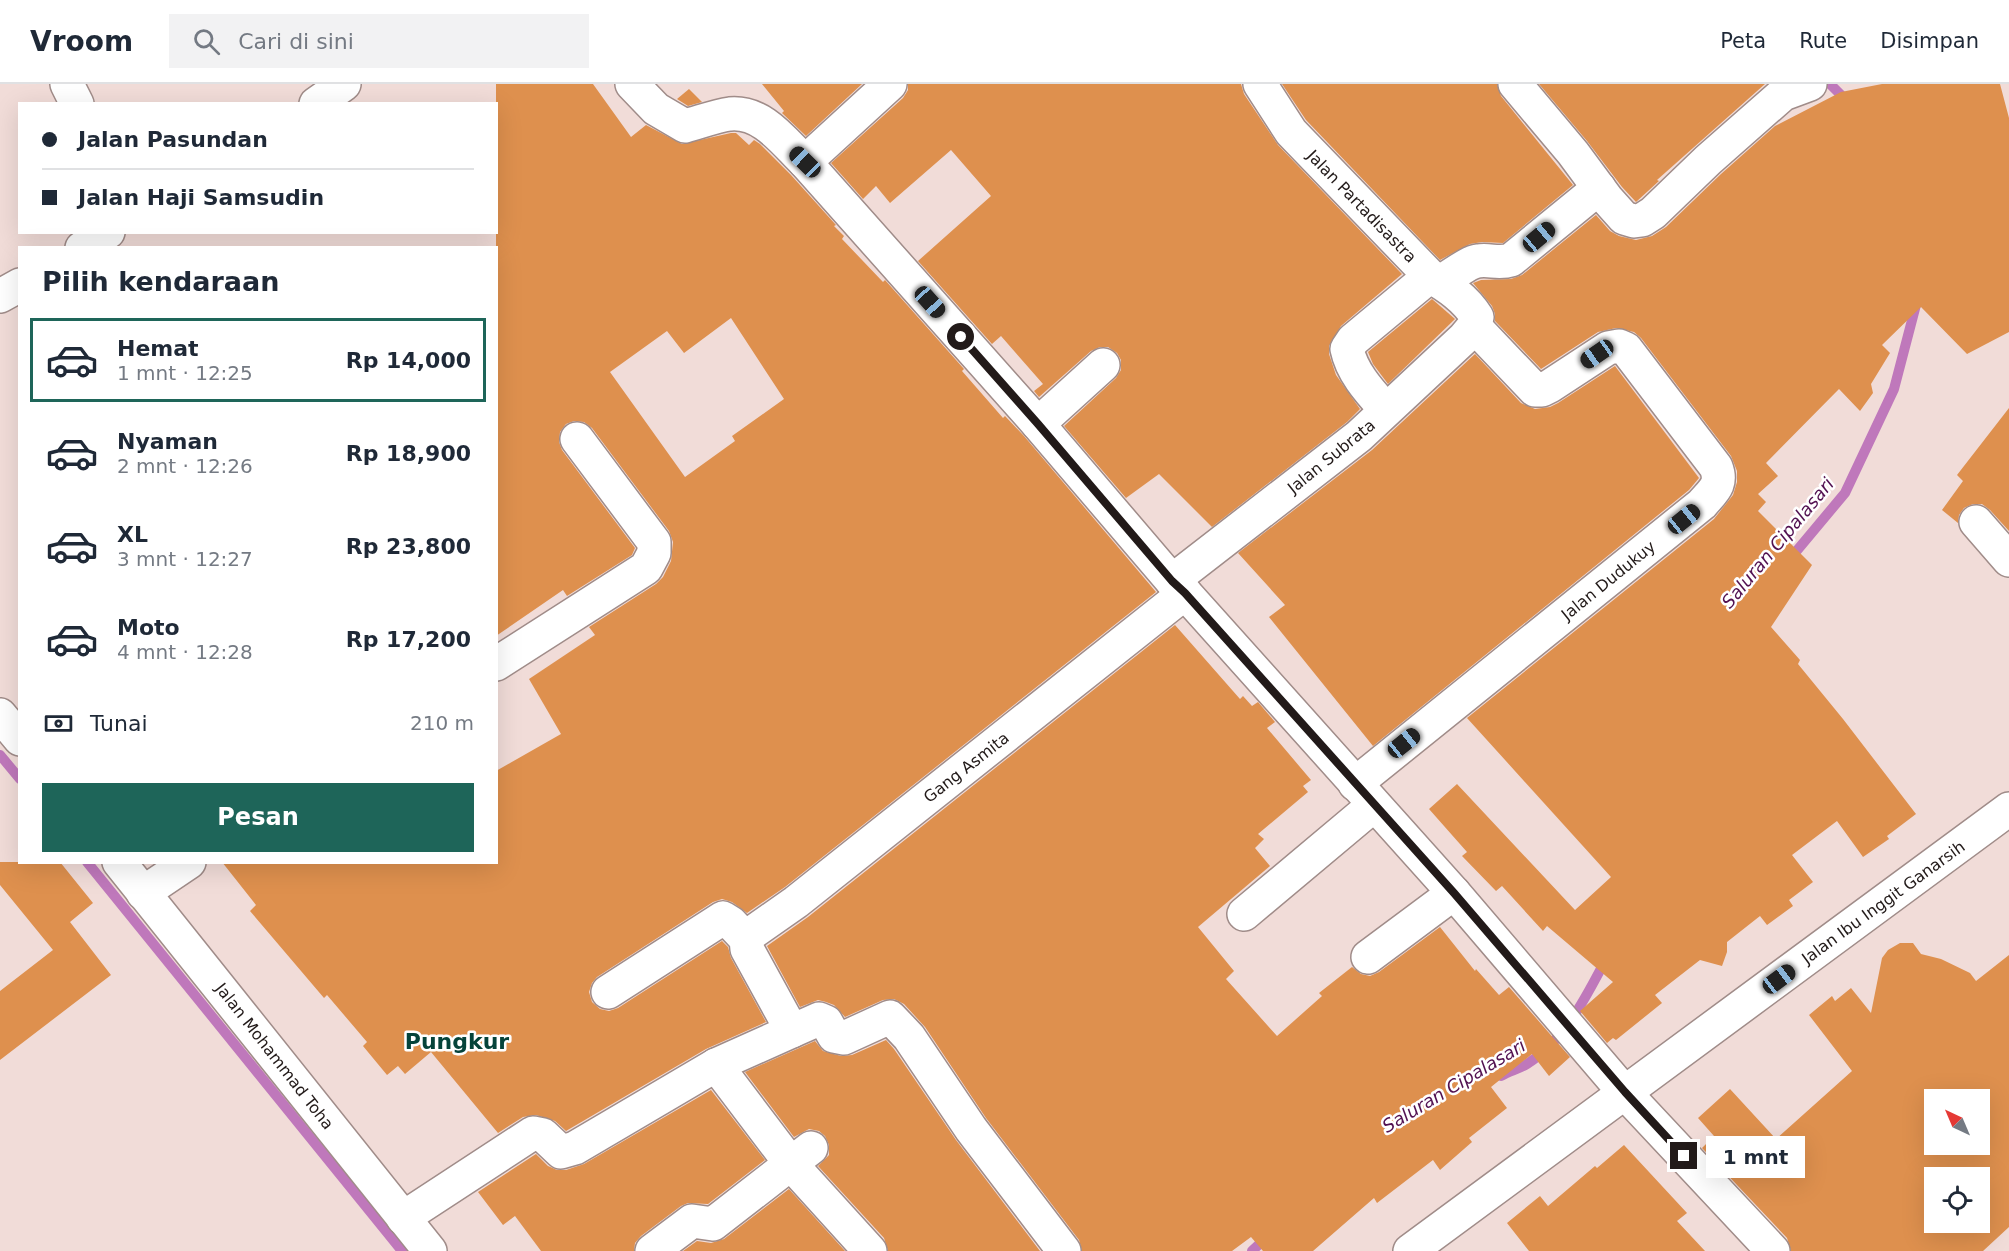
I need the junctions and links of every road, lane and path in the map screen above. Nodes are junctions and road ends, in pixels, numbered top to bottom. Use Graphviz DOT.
graph roads {
  1 [pos="67,84"];
  2 [pos="344,84"];
  3 [pos="632,84"];
  4 [pos="890,84"];
  5 [pos="1260,84"];
  6 [pos="1515,84"];
  7 [pos="1803,86"];
  8 [pos="76,102"];
  9 [pos="319,102"];
  10 [pos="805,162"];
  11 [pos="1599,188"];
  12 [pos="105,234"];
  13 [pos="85,246"];
  14 [pos="1435,279"];
  15 [pos="18,286"];
  16 [pos="0,296"];
  17 [pos="1475,322"];
  18 [pos="1103,365"];
  19 [pos="1386,410"];
  20 [pos="1038,424"];
  21 [pos="577,439"];
  22 [pos="1976,522"];
  23 [pos="2009,560"];
  24 [pos="1178,587"];
  25 [pos="498,663"];
  26 [pos="1364,794"];
  27 [pos="2009,809"];
  28 [pos="120,864"];
  29 [pos="186,864"];
  30 [pos="143,893"];
  31 [pos="1454,893"];
  32 [pos="1244,914"];
  33 [pos="746,939"];
  34 [pos="1368,957"];
  35 [pos="608,992"];
  36 [pos="792,1031"];
  37 [pos="716,1065"];
  38 [pos="1625,1092"];
  39 [pos="801,1156"];
  40 [pos="403,1218"];
  41 [pos="430,1251"];
  42 [pos="652,1251"];
  43 [pos="870,1251"];
  44 [pos="1064,1251"];
  45 [pos="1410,1251"];
  46 [pos="1773,1251"];
  1 -- 8 [label="street"];
  2 -- 9 [label="street"];
  3 -- 10 [label="street"];
  4 -- 10 [label="street"];
  5 -- 14 [label="street, Jalan Partadisastra"];
  6 -- 11 [label="street"];
  7 -- 11 [label="street"];
  10 -- 20 [label="street"];
  11 -- 14 [label="street"];
  12 -- 13 [label="street"];
  14 -- 17 [label="street, Jalan Partadisastra"];
  14 -- 19 [label="street"];
  15 -- 16 [label="street"];
  17 -- 19 [label="street, Jalan Subrata"];
  17 -- 26 [label="street, Jalan Dudukuy"];
  18 -- 20 [label="street"];
  19 -- 24 [label="street, Jalan Subrata"];
  20 -- 24 [label="street"];
  21 -- 25 [label="street"];
  22 -- 23 [label="street"];
  24 -- 26 [label="street"];
  24 -- 33 [label="street, Gang Asmita"];
  26 -- 31 [label="street"];
  26 -- 32 [label="street"];
  27 -- 38 [label="street, Jalan Ibu Inggit Ganarsih"];
  28 -- 30 [label="street, Jalan Mohammad Toha"];
  29 -- 30 [label="street"];
  30 -- 40 [label="street, Jalan Mohammad Toha"];
  31 -- 34 [label="street"];
  31 -- 38 [label="street"];
  33 -- 35 [label="street"];
  33 -- 36 [label="street"];
  36 -- 37 [label="street"];
  36 -- 44 [label="street"];
  37 -- 39 [label="street"];
  37 -- 40 [label="street"];
  38 -- 45 [label="street, Jalan Ibu Inggit Ganarsih"];
  38 -- 46 [label="street"];
  39 -- 42 [label="street"];
  39 -- 43 [label="street"];
  40 -- 41 [label="street, Jalan Mohammad Toha"];
}
